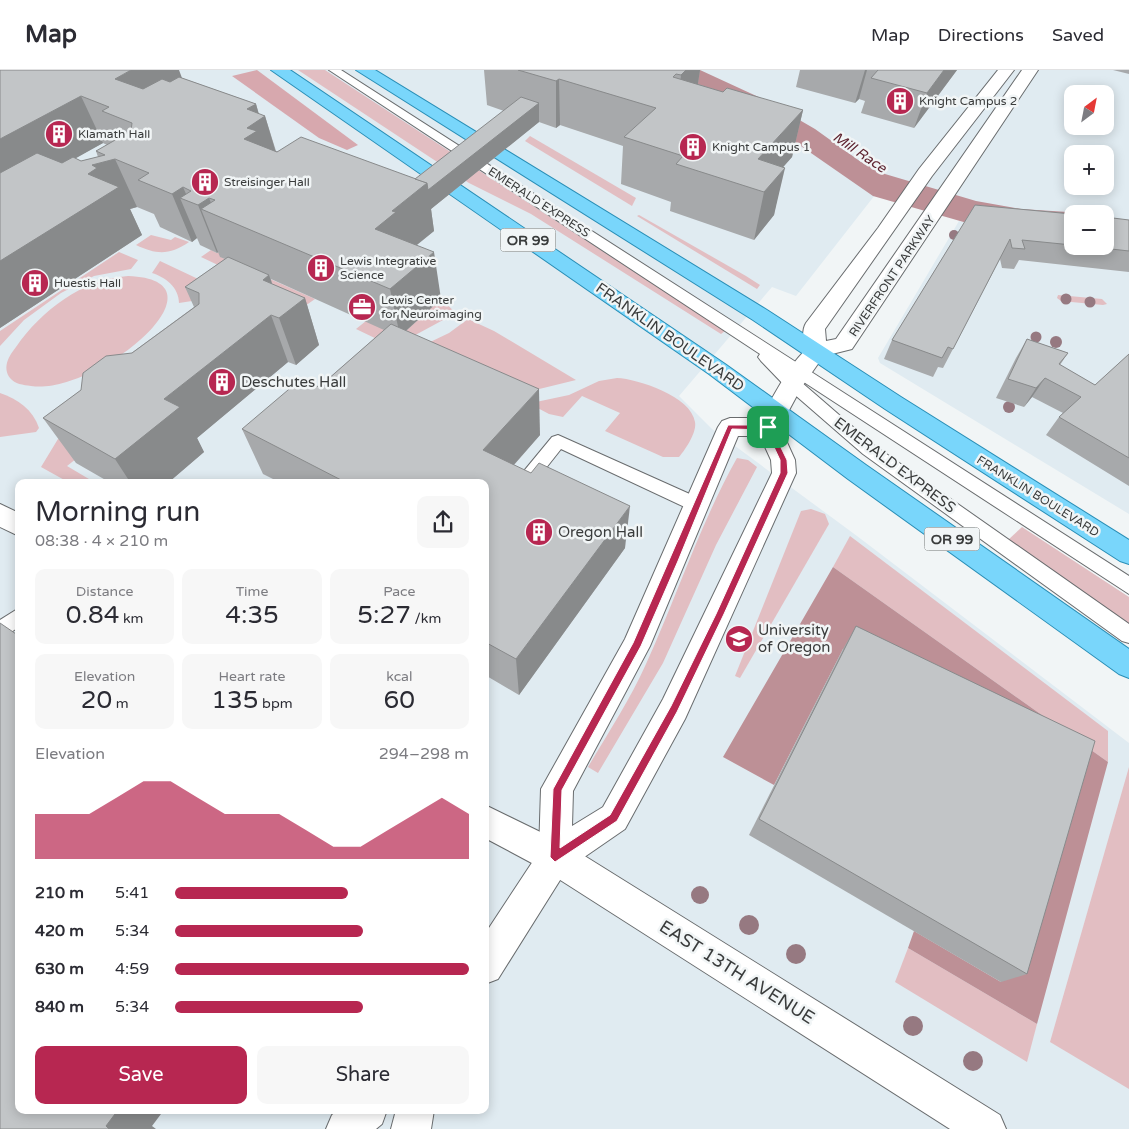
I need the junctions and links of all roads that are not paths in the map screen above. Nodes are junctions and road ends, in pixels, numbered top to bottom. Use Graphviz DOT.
graph roads {
  1 [pos="279,70"];
  2 [pos="334,70"];
  3 [pos="364,70"];
  4 [pos="1006,70"];
  5 [pos="1030,70"];
  6 [pos="816,351"];
  7 [pos="796,377"];
  8 [pos="772,419"];
  9 [pos="516,493"];
  10 [pos="697,505"];
  11 [pos="0,514"];
  12 [pos="15,523"];
  13 [pos="1129,553"];
  14 [pos="1129,586"];
  15 [pos="15,619"];
  16 [pos="0,631"];
  17 [pos="1129,635"];
  18 [pos="1129,665"];
  19 [pos="489,823"];
  20 [pos="555,857"];
  21 [pos="489,960"];
  22 [pos="363,1114"];
  23 [pos="414,1114"];
  24 [pos="346,1129"];
  25 [pos="411,1129"];
  26 [pos="986,1129"];
  1 -- 8 [label="main road, FRANKLIN BOULEVARD / OR 99"];
  2 -- 7 [label="lane, EMERALD EXPRESS"];
  3 -- 6 [label="main road, FRANKLIN BOULEVARD"];
  4 -- 6 [label="street"];
  5 -- 6 [label="street, RIVERFRONT PARKWAY"];
  6 -- 7 [label="street"];
  6 -- 13 [label="main road, FRANKLIN BOULEVARD"];
  7 -- 8 [label="street"];
  7 -- 14 [label="lane, EMERALD EXPRESS"];
  7 -- 17 [label="lane, EMERALD EXPRESS"];
  8 -- 10 [label="street"];
  8 -- 18 [label="main road, FRANKLIN BOULEVARD / OR 99"];
  8 -- 20 [label="street"];
  9 -- 10 [label="lane"];
  10 -- 20 [label="street"];
  11 -- 12 [label="street"];
  15 -- 16 [label="lane"];
  19 -- 20 [label="street, EAST 13TH AVENUE"];
  20 -- 21 [label="street"];
  20 -- 26 [label="street, EAST 13TH AVENUE"];
  22 -- 24 [label="street"];
  23 -- 25 [label="street"];
}
